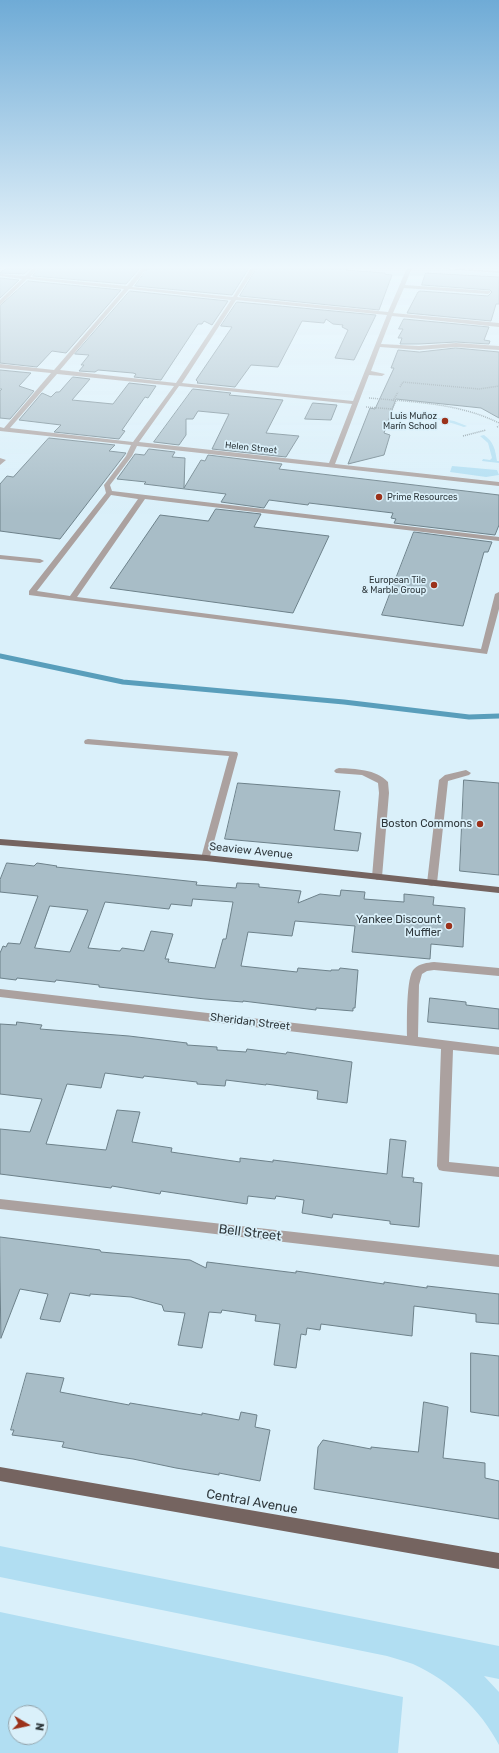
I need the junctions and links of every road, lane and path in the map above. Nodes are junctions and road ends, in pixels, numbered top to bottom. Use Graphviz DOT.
graph roads {
  1 [pos="74,350"];
  2 [pos="200,350"];
  3 [pos="376,350"];
  4 [pos="0,366"];
  5 [pos="55,372"];
  6 [pos="368,372"];
  7 [pos="382,374"];
  8 [pos="178,384"];
  9 [pos="499,386"];
  10 [pos="400,388"];
  11 [pos="398,392"];
  12 [pos="369,398"];
  13 [pos="393,400"];
  14 [pos="396,401"];
  15 [pos="356,403"];
  16 [pos="446,406"];
  17 [pos="365,407"];
  18 [pos="461,408"];
  19 [pos="499,423"];
  20 [pos="3,430"];
  21 [pos="486,430"];
  22 [pos="463,436"];
  23 [pos="135,444"];
  24 [pos="0,460"];
  25 [pos="0,463"];
  26 [pos="331,466"];
  27 [pos="499,484"];
  28 [pos="109,492"];
  29 [pos="143,497"];
  30 [pos="499,539"];
  31 [pos="0,557"];
  32 [pos="40,561"];
  33 [pos="499,594"];
  34 [pos="72,598"];
  35 [pos="88,742"];
  36 [pos="339,771"];
  37 [pos="466,774"];
  38 [pos="0,842"];
  39 [pos="206,858"];
  40 [pos="377,877"];
  41 [pos="432,883"];
  42 [pos="499,890"];
  43 [pos="499,972"];
  44 [pos="0,993"];
  45 [pos="412,1041"];
  46 [pos="447,1045"];
  47 [pos="499,1051"];
  48 [pos="499,1172"];
  49 [pos="0,1204"];
  50 [pos="499,1261"];
  51 [pos="0,1474"];
  52 [pos="499,1561"];
  1 -- 5 [label="street"];
  2 -- 8 [label="street"];
  3 -- 6 [label="street"];
  4 -- 5 [label="street"];
  5 -- 8 [label="street"];
  5 -- 20 [label="street"];
  6 -- 7 [label="street"];
  6 -- 15 [label="street"];
  8 -- 15 [label="street"];
  8 -- 23 [label="street"];
  9 -- 10 [label="path"];
  11 -- 13 [label="path"];
  12 -- 13 [label="path"];
  13 -- 14 [label="path"];
  14 -- 16 [label="path"];
  14 -- 17 [label="path"];
  15 -- 26 [label="street"];
  16 -- 18 [label="path"];
  16 -- 19 [label="path"];
  20 -- 23 [label="street, Helen Street"];
  21 -- 22 [label="path"];
  23 -- 26 [label="street, Helen Street"];
  23 -- 28 [label="street"];
  24 -- 25 [label="street"];
  26 -- 27 [label="street, Helen Street"];
  28 -- 29 [label="street"];
  28 -- 34 [label="street"];
  29 -- 30 [label="street"];
  29 -- 34 [label="street"];
  31 -- 32 [label="street"];
  33 -- 34 [label="street"];
  35 -- 39 [label="street"];
  36 -- 40 [label="street"];
  37 -- 41 [label="street"];
  38 -- 39 [label="main road, Seaview Avenue"];
  39 -- 40 [label="main road, Seaview Avenue"];
  40 -- 41 [label="main road, Seaview Avenue"];
  41 -- 42 [label="main road, Seaview Avenue"];
  43 -- 45 [label="street"];
  44 -- 45 [label="street, Sheridan Street"];
  45 -- 46 [label="street, Sheridan Street"];
  46 -- 47 [label="street, Sheridan Street"];
  46 -- 48 [label="street"];
  49 -- 50 [label="street, Bell Street"];
  51 -- 52 [label="main road, Central Avenue"];
}
